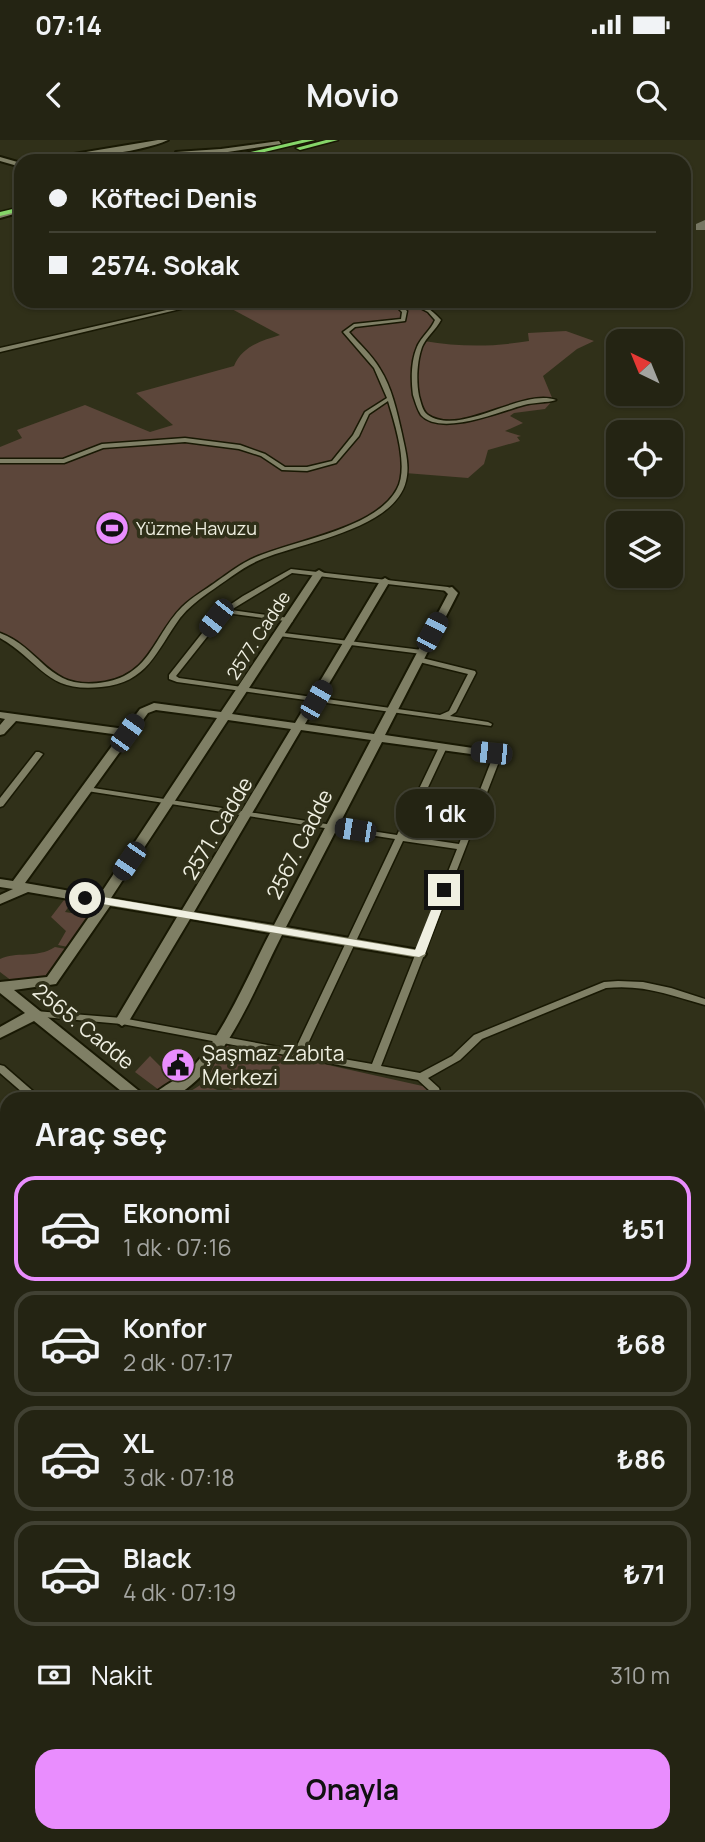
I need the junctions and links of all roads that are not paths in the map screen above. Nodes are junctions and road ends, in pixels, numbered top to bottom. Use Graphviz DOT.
graph roads {
  1 [pos="136,140"];
  2 [pos="164,140"];
  3 [pos="173,140"];
  4 [pos="261,140"];
  5 [pos="302,140"];
  6 [pos="312,140"];
  7 [pos="325,140"];
  8 [pos="335,140"];
  9 [pos="151,144"];
  10 [pos="281,144"];
  11 [pos="179,152"];
  12 [pos="83,154"];
  13 [pos="187,154"];
  14 [pos="253,154"];
  15 [pos="258,154"];
  16 [pos="260,154"];
  17 [pos="263,154"];
  18 [pos="182,308"];
  19 [pos="400,308"];
  20 [pos="424,308"];
  21 [pos="0,350"];
  22 [pos="388,400"];
  23 [pos="553,400"];
  24 [pos="0,461"];
  25 [pos="319,573"];
  26 [pos="385,582"];
  27 [pos="447,589"];
  28 [pos="224,611"];
  29 [pos="289,620"];
  30 [pos="279,634"];
  31 [pos="0,635"];
  32 [pos="349,643"];
  33 [pos="420,655"];
  34 [pos="243,690"];
  35 [pos="316,700"];
  36 [pos="391,710"];
  37 [pos="0,715"];
  38 [pos="226,715"];
  39 [pos="13,717"];
  40 [pos="441,718"];
  41 [pos="488,724"];
  42 [pos="301,726"];
  43 [pos="0,732"];
  44 [pos="127,733"];
  45 [pos="377,738"];
  46 [pos="443,747"];
  47 [pos="39,754"];
  48 [pos="493,754"];
  49 [pos="87,789"];
  50 [pos="169,802"];
  51 [pos="0,804"];
  52 [pos="248,814"];
  53 [pos="332,827"];
  54 [pos="401,837"];
  55 [pos="461,847"];
  56 [pos="10,887"];
  57 [pos="0,900"];
  58 [pos="104,901"];
  59 [pos="186,915"];
  60 [pos="278,930"];
  61 [pos="351,942"];
  62 [pos="419,954"];
  63 [pos="1,987"];
  64 [pos="705,1002"];
  65 [pos="35,1014"];
  66 [pos="122,1021"];
  67 [pos="0,1033"];
  68 [pos="222,1038"];
  69 [pos="298,1054"];
  70 [pos="0,1069"];
  71 [pos="374,1069"];
  72 [pos="421,1077"];
  73 [pos="28,1092"];
  74 [pos="132,1092"];
  75 [pos="169,1092"];
  76 [pos="435,1092"];
  1 -- 9 [label="street"];
  2 -- 9 [label="street"];
  3 -- 9 [label="street"];
  4 -- 10 [label="street"];
  5 -- 10 [label="highway"];
  6 -- 15 [label="highway"];
  7 -- 16 [label="highway"];
  8 -- 17 [label="highway"];
  9 -- 11 [label="street"];
  9 -- 12 [label="street"];
  10 -- 11 [label="street"];
  10 -- 14 [label="highway"];
  11 -- 13 [label="street"];
  18 -- 21 [label="street"];
  19 -- 22 [label="street"];
  20 -- 23 [label="street"];
  22 -- 24 [label="street"];
  22 -- 31 [label="street"];
  25 -- 26 [label="street"];
  25 -- 28 [label="street"];
  25 -- 29 [label="street, 2577. Cadde"];
  26 -- 27 [label="street"];
  26 -- 32 [label="street, 2571. Cadde"];
  27 -- 33 [label="street, 2567. Cadde"];
  28 -- 29 [label="street"];
  28 -- 34 [label="street"];
  29 -- 30 [label="street, 2577. Cadde"];
  30 -- 32 [label="street"];
  30 -- 34 [label="street, 2577. Cadde"];
  32 -- 33 [label="street"];
  32 -- 35 [label="street, 2571. Cadde"];
  33 -- 36 [label="street, 2567. Cadde"];
  33 -- 40 [label="street"];
  34 -- 35 [label="street"];
  34 -- 38 [label="street, 2577. Cadde"];
  35 -- 36 [label="street"];
  35 -- 42 [label="street, 2571. Cadde"];
  36 -- 40 [label="street"];
  36 -- 45 [label="street, 2567. Cadde"];
  37 -- 39 [label="street"];
  38 -- 42 [label="street"];
  38 -- 44 [label="street"];
  38 -- 50 [label="street, 2577. Cadde"];
  39 -- 43 [label="street"];
  39 -- 44 [label="street"];
  40 -- 41 [label="street"];
  42 -- 45 [label="street"];
  42 -- 52 [label="street, 2571. Cadde"];
  44 -- 49 [label="street"];
  45 -- 46 [label="street"];
  45 -- 53 [label="street, 2567. Cadde"];
  46 -- 48 [label="street"];
  46 -- 54 [label="street"];
  47 -- 51 [label="street"];
  48 -- 55 [label="street"];
  49 -- 50 [label="street"];
  49 -- 56 [label="street"];
  50 -- 52 [label="street"];
  50 -- 58 [label="street, 2577. Cadde"];
  52 -- 53 [label="street"];
  52 -- 59 [label="street, 2571. Cadde"];
  53 -- 54 [label="street"];
  53 -- 60 [label="street, 2567. Cadde"];
  54 -- 55 [label="street"];
  54 -- 61 [label="street"];
  55 -- 62 [label="street"];
  56 -- 57 [label="street"];
  56 -- 58 [label="street"];
  58 -- 59 [label="street"];
  58 -- 63 [label="street, 2577. Cadde"];
  59 -- 60 [label="street"];
  59 -- 66 [label="street, 2571. Cadde"];
  60 -- 61 [label="street"];
  60 -- 68 [label="street, 2567. Cadde"];
  61 -- 62 [label="street"];
  61 -- 69 [label="street"];
  62 -- 71 [label="street"];
  63 -- 65 [label="street, 2565. Cadde"];
  64 -- 72 [label="street"];
  65 -- 66 [label="street"];
  65 -- 67 [label="street"];
  65 -- 74 [label="street, 2565. Cadde"];
  66 -- 68 [label="street"];
  68 -- 69 [label="street"];
  68 -- 75 [label="street, 2567. Cadde"];
  69 -- 71 [label="street"];
  70 -- 73 [label="street"];
  71 -- 72 [label="street"];
  72 -- 76 [label="street"];
}
